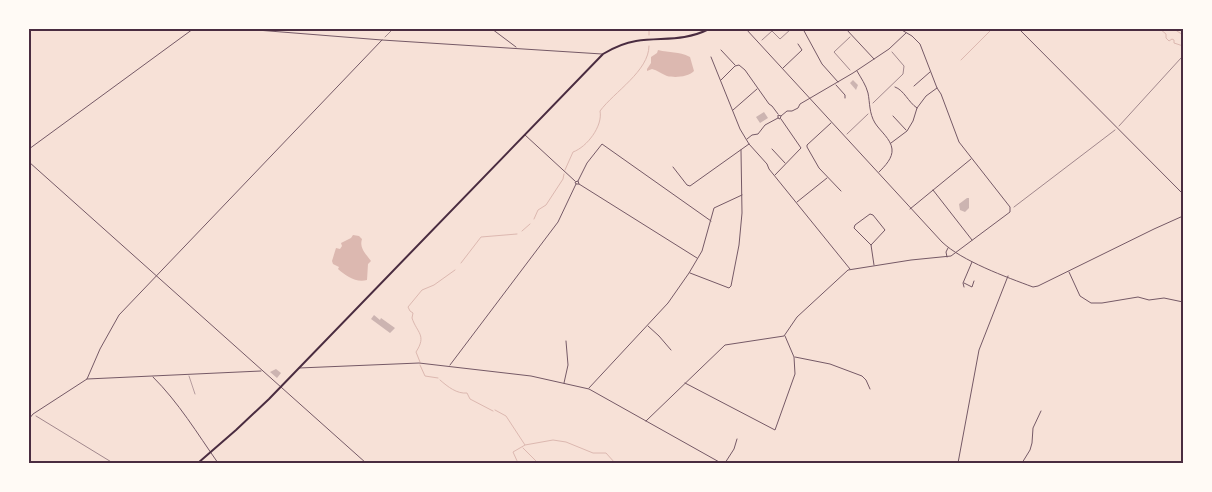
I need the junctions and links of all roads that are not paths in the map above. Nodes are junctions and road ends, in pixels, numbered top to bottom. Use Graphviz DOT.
graph roads {
  1 [pos="193,29"];
  2 [pos="244,29"];
  3 [pos="492,29"];
  4 [pos="709,29"];
  5 [pos="746,29"];
  6 [pos="803,29"];
  7 [pos="846,29"];
  8 [pos="900,29"];
  9 [pos="1019,29"];
  10 [pos="906,32"];
  11 [pos="382,40"];
  12 [pos="798,44"];
  13 [pos="516,48"];
  14 [pos="721,50"];
  15 [pos="603,54"];
  16 [pos="711,57"];
  17 [pos="874,59"];
  18 [pos="735,66"];
  19 [pos="782,68"];
  20 [pos="857,71"];
  21 [pos="931,71"];
  22 [pos="720,80"];
  23 [pos="838,83"];
  24 [pos="835,84"];
  25 [pos="914,86"];
  26 [pos="895,87"];
  27 [pos="937,88"];
  28 [pos="757,89"];
  29 [pos="810,98"];
  30 [pos="845,98"];
  31 [pos="917,108"];
  32 [pos="732,111"];
  33 [pos="893,116"];
  34 [pos="779,117"];
  35 [pos="831,122"];
  36 [pos="907,131"];
  37 [pos="524,135"];
  38 [pos="746,139"];
  39 [pos="890,143"];
  40 [pos="749,144"];
  41 [pos="772,148"];
  42 [pos="29,149"];
  43 [pos="740,150"];
  44 [pos="972,158"];
  45 [pos="29,162"];
  46 [pos="786,163"];
  47 [pos="673,168"];
  48 [pos="878,173"];
  49 [pos="774,175"];
  50 [pos="827,178"];
  51 [pos="577,183"];
  52 [pos="933,190"];
  53 [pos="841,191"];
  54 [pos="1183,194"];
  55 [pos="742,195"];
  56 [pos="796,203"];
  57 [pos="910,209"];
  58 [pos="1183,216"];
  59 [pos="711,221"];
  60 [pos="972,241"];
  61 [pos="871,245"];
  62 [pos="948,248"];
  63 [pos="956,254"];
  64 [pos="947,257"];
  65 [pos="698,259"];
  66 [pos="972,261"];
  67 [pos="874,266"];
  68 [pos="850,269"];
  69 [pos="1069,272"];
  70 [pos="689,273"];
  71 [pos="156,276"];
  72 [pos="1008,276"];
  73 [pos="974,281"];
  74 [pos="963,283"];
  75 [pos="964,287"];
  76 [pos="1183,302"];
  77 [pos="648,325"];
  78 [pos="784,336"];
  79 [pos="566,341"];
  80 [pos="671,350"];
  81 [pos="794,357"];
  82 [pos="449,366"];
  83 [pos="299,368"];
  84 [pos="262,370"];
  85 [pos="189,375"];
  86 [pos="153,377"];
  87 [pos="87,379"];
  88 [pos="564,383"];
  89 [pos="685,383"];
  90 [pos="281,387"];
  91 [pos="589,389"];
  92 [pos="870,389"];
  93 [pos="195,394"];
  94 [pos="1041,411"];
  95 [pos="31,415"];
  96 [pos="29,419"];
  97 [pos="646,421"];
  98 [pos="737,439"];
  99 [pos="211,452"];
  100 [pos="198,463"];
  101 [pos="218,463"];
  102 [pos="366,463"];
  103 [pos="721,463"];
  104 [pos="725,463"];
  105 [pos="958,463"];
  106 [pos="1022,463"];
  1 -- 42 [label="street"];
  2 -- 11 [label="street"];
  3 -- 13 [label="street"];
  4 -- 15 [label="main road"];
  5 -- 19 [label="street"];
  6 -- 23 [label="street"];
  7 -- 17 [label="street"];
  8 -- 10 [label="street"];
  9 -- 54 [label="street"];
  10 -- 17 [label="street"];
  10 -- 21 [label="street"];
  11 -- 13 [label="street"];
  11 -- 71 [label="street"];
  12 -- 19 [label="street"];
  13 -- 15 [label="street"];
  14 -- 18 [label="street"];
  15 -- 37 [label="main road"];
  16 -- 22 [label="street"];
  17 -- 20 [label="street"];
  18 -- 22 [label="street"];
  18 -- 28 [label="street"];
  19 -- 29 [label="street"];
  20 -- 23 [label="street"];
  20 -- 39 [label="street"];
  21 -- 25 [label="street"];
  21 -- 27 [label="street"];
  22 -- 32 [label="street"];
  23 -- 24 [label="street"];
  24 -- 29 [label="street"];
  24 -- 30 [label="street"];
  26 -- 31 [label="street"];
  27 -- 31 [label="street"];
  27 -- 44 [label="street"];
  28 -- 32 [label="street"];
  28 -- 34 [label="street"];
  29 -- 34 [label="street"];
  29 -- 35 [label="street"];
  31 -- 36 [label="street"];
  32 -- 38 [label="street"];
  33 -- 36 [label="street"];
  34 -- 38 [label="street"];
  34 -- 46 [label="street"];
  35 -- 48 [label="street"];
  35 -- 50 [label="street"];
  36 -- 39 [label="street"];
  37 -- 51 [label="street"];
  37 -- 83 [label="main road"];
  38 -- 40 [label="street"];
  39 -- 48 [label="street"];
  40 -- 43 [label="street"];
  40 -- 49 [label="street"];
  41 -- 46 [label="street"];
  43 -- 47 [label="street"];
  43 -- 55 [label="street"];
  44 -- 52 [label="street"];
  44 -- 60 [label="street"];
  45 -- 71 [label="street"];
  46 -- 49 [label="street"];
  48 -- 57 [label="street"];
  49 -- 56 [label="street"];
  50 -- 53 [label="street"];
  50 -- 56 [label="street"];
  51 -- 59 [label="street"];
  51 -- 65 [label="street"];
  51 -- 82 [label="street"];
  52 -- 57 [label="street"];
  52 -- 60 [label="street"];
  55 -- 59 [label="street"];
  55 -- 70 [label="street"];
  56 -- 68 [label="street"];
  57 -- 62 [label="street"];
  58 -- 69 [label="street"];
  59 -- 65 [label="street"];
  60 -- 63 [label="street"];
  61 -- 61 [label="street"];
  61 -- 67 [label="street"];
  62 -- 63 [label="street"];
  62 -- 64 [label="street"];
  63 -- 64 [label="street"];
  63 -- 66 [label="street"];
  64 -- 67 [label="street"];
  65 -- 70 [label="street"];
  66 -- 72 [label="street"];
  66 -- 74 [label="street"];
  67 -- 68 [label="street"];
  68 -- 78 [label="street"];
  69 -- 72 [label="street"];
  69 -- 76 [label="street"];
  70 -- 77 [label="street"];
  71 -- 84 [label="street"];
  71 -- 87 [label="street"];
  72 -- 105 [label="street"];
  73 -- 74 [label="street"];
  74 -- 75 [label="street"];
  77 -- 80 [label="street"];
  77 -- 91 [label="street"];
  78 -- 81 [label="street"];
  78 -- 89 [label="street"];
  79 -- 88 [label="street"];
  81 -- 89 [label="street"];
  81 -- 92 [label="street"];
  82 -- 83 [label="street"];
  82 -- 88 [label="street"];
  83 -- 90 [label="main road"];
  84 -- 85 [label="street"];
  84 -- 90 [label="street"];
  85 -- 86 [label="street"];
  85 -- 93 [label="lane"];
  86 -- 87 [label="street"];
  86 -- 99 [label="street"];
  87 -- 95 [label="street"];
  88 -- 91 [label="street"];
  89 -- 97 [label="street"];
  90 -- 99 [label="main road"];
  90 -- 102 [label="street"];
  91 -- 97 [label="street"];
  94 -- 106 [label="street"];
  95 -- 96 [label="street"];
  97 -- 103 [label="street"];
  98 -- 104 [label="street"];
  99 -- 100 [label="main road"];
  99 -- 101 [label="street"];
}
